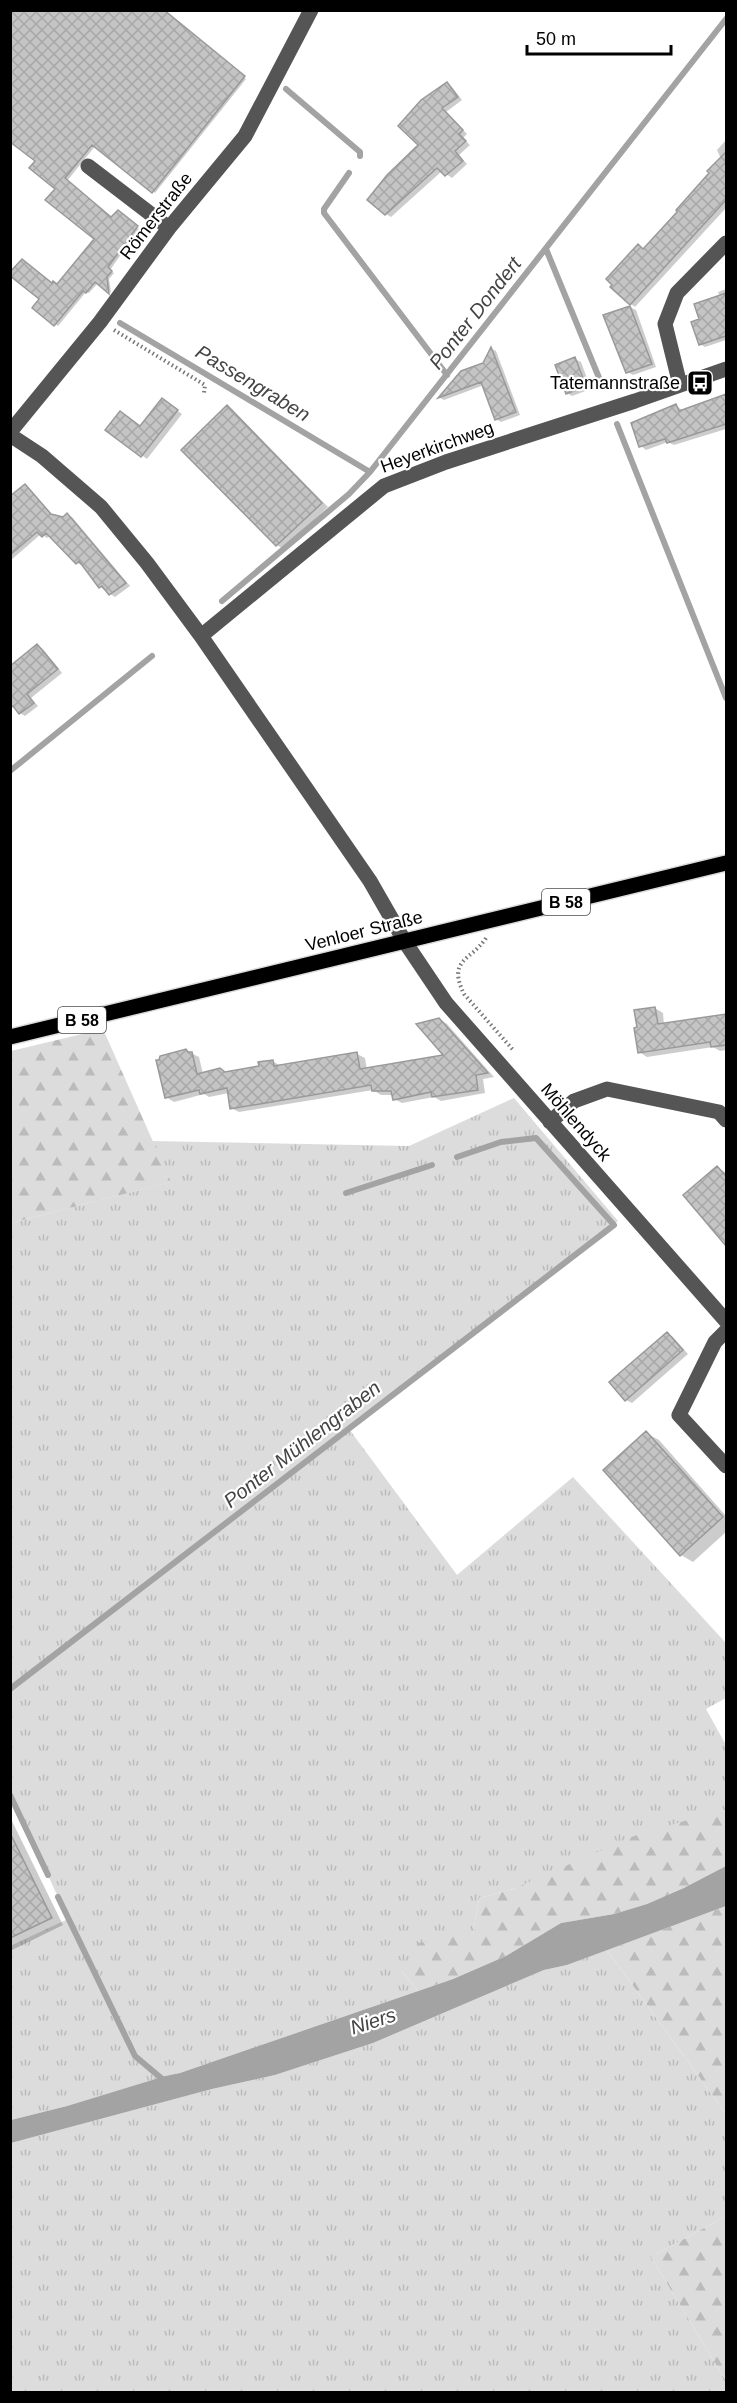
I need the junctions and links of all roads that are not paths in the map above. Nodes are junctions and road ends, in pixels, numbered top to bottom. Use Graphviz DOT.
graph roads {
  1 [pos="311,10"];
  2 [pos="88,166"];
  3 [pos="169,228"];
  4 [pos="726,243"];
  5 [pos="726,369"];
  6 [pos="680,385"];
  7 [pos="10,433"];
  8 [pos="201,636"];
  9 [pos="726,863"];
  10 [pos="405,942"];
  11 [pos="10,1037"];
  12 [pos="726,1120"];
  13 [pos="550,1122"];
  14 [pos="726,1321"];
  15 [pos="726,1331"];
  16 [pos="726,1466"];
  1 -- 3 [label="street, Römerstraße"];
  2 -- 3 [label="street"];
  3 -- 7 [label="street, Römerstraße"];
  4 -- 6 [label="street"];
  5 -- 6 [label="street, Heyerkirchweg"];
  6 -- 8 [label="street, Heyerkirchweg"];
  7 -- 8 [label="street"];
  8 -- 10 [label="street"];
  9 -- 10 [label="main road, Venloer Straße / B 58"];
  10 -- 11 [label="main road, Venloer Straße / B 58"];
  10 -- 13 [label="street, Möhlendyck"];
  12 -- 13 [label="street"];
  13 -- 14 [label="street, Möhlendyck"];
  15 -- 16 [label="street"];
}
